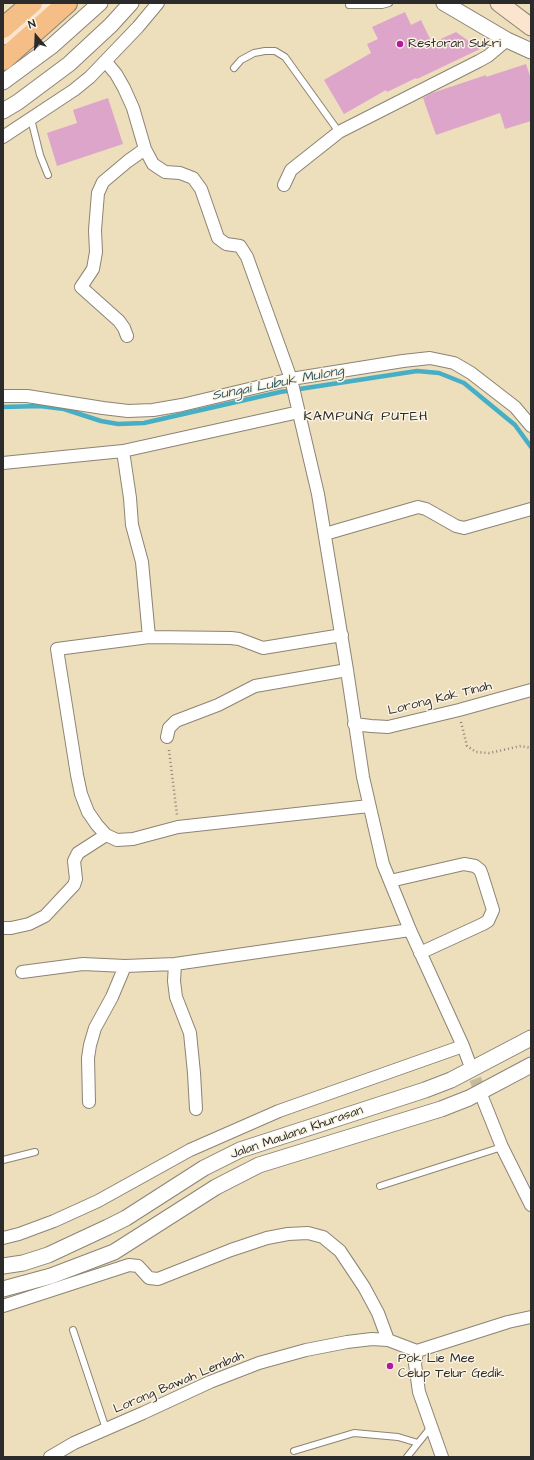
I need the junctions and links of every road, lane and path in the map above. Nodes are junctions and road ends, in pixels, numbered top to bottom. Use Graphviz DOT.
graph roads {
  1 [pos="32,3"];
  2 [pos="67,3"];
  3 [pos="100,3"];
  4 [pos="131,3"];
  5 [pos="158,3"];
  6 [pos="389,3"];
  7 [pos="444,3"];
  8 [pos="499,3"];
  9 [pos="349,4"];
  10 [pos="51,12"];
  11 [pos="531,27"];
  12 [pos="3,28"];
  13 [pos="3,36"];
  14 [pos="507,40"];
  15 [pos="531,51"];
  16 [pos="3,60"];
  17 [pos="106,62"];
  18 [pos="234,68"];
  19 [pos="3,82"];
  20 [pos="3,111"];
  21 [pos="31,119"];
  22 [pos="339,132"];
  23 [pos="3,137"];
  24 [pos="145,149"];
  25 [pos="48,175"];
  26 [pos="284,185"];
  27 [pos="127,336"];
  28 [pos="292,381"];
  29 [pos="3,396"];
  30 [pos="299,412"];
  31 [pos="531,426"];
  32 [pos="123,451"];
  33 [pos="3,463"];
  34 [pos="531,509"];
  35 [pos="325,534"];
  36 [pos="342,635"];
  37 [pos="149,637"];
  38 [pos="347,670"];
  39 [pos="531,690"];
  40 [pos="459,710"];
  41 [pos="354,724"];
  42 [pos="167,737"];
  43 [pos="531,748"];
  44 [pos="369,806"];
  45 [pos="178,827"];
  46 [pos="106,835"];
  47 [pos="390,881"];
  48 [pos="3,928"];
  49 [pos="410,930"];
  50 [pos="420,953"];
  51 [pos="175,964"];
  52 [pos="125,966"];
  53 [pos="22,972"];
  54 [pos="531,1038"];
  55 [pos="463,1046"];
  56 [pos="469,1062"];
  57 [pos="531,1065"];
  58 [pos="482,1097"];
  59 [pos="89,1102"];
  60 [pos="196,1109"];
  61 [pos="502,1147"];
  62 [pos="35,1152"];
  63 [pos="3,1160"];
  64 [pos="380,1186"];
  65 [pos="531,1205"];
  66 [pos="3,1238"];
  67 [pos="3,1266"];
  68 [pos="3,1289"];
  69 [pos="3,1306"];
  70 [pos="531,1317"];
  71 [pos="73,1330"];
  72 [pos="388,1340"];
  73 [pos="417,1351"];
  74 [pos="431,1426"];
  75 [pos="106,1429"];
  76 [pos="418,1442"];
  77 [pos="294,1451"];
  78 [pos="50,1457"];
  79 [pos="407,1457"];
  80 [pos="442,1457"];
  1 -- 12 [label="highway"];
  2 -- 10 [label="highway"];
  3 -- 19 [label="street"];
  4 -- 20 [label="street"];
  5 -- 17 [label="street"];
  6 -- 9 [label="lane"];
  7 -- 14 [label="street"];
  8 -- 11 [label="main road"];
  10 -- 13 [label="main road"];
  10 -- 16 [label="highway"];
  14 -- 15 [label="street"];
  14 -- 22 [label="street"];
  17 -- 21 [label="street"];
  17 -- 24 [label="street"];
  18 -- 22 [label="lane"];
  21 -- 23 [label="street"];
  21 -- 25 [label="lane"];
  22 -- 26 [label="street"];
  24 -- 27 [label="street"];
  24 -- 28 [label="street"];
  28 -- 29 [label="street"];
  28 -- 30 [label="street"];
  28 -- 31 [label="street"];
  30 -- 32 [label="street"];
  30 -- 35 [label="street"];
  32 -- 33 [label="street"];
  32 -- 37 [label="street"];
  34 -- 35 [label="street"];
  35 -- 36 [label="street"];
  36 -- 37 [label="street"];
  36 -- 38 [label="street"];
  37 -- 46 [label="street"];
  38 -- 41 [label="street"];
  38 -- 42 [label="street"];
  39 -- 40 [label="street, Lorong Kak Tinah"];
  40 -- 41 [label="street, Lorong Kak Tinah"];
  40 -- 43 [label="path"];
  41 -- 44 [label="street"];
  42 -- 45 [label="path"];
  44 -- 45 [label="street"];
  44 -- 47 [label="street"];
  45 -- 46 [label="street"];
  46 -- 48 [label="street"];
  47 -- 49 [label="street"];
  47 -- 50 [label="street"];
  49 -- 50 [label="street"];
  49 -- 51 [label="street"];
  50 -- 55 [label="street"];
  51 -- 52 [label="street"];
  51 -- 60 [label="street"];
  52 -- 53 [label="street"];
  52 -- 59 [label="street"];
  54 -- 67 [label="street, Jalan Maulana Khurasan"];
  55 -- 56 [label="street"];
  55 -- 66 [label="street"];
  57 -- 68 [label="street, Jalan Maulana Khurasan"];
  58 -- 61 [label="street"];
  61 -- 64 [label="lane"];
  61 -- 65 [label="street"];
  62 -- 63 [label="lane"];
  69 -- 72 [label="street"];
  70 -- 73 [label="street"];
  71 -- 75 [label="lane"];
  72 -- 73 [label="street, Lorong Bawah Lembah"];
  72 -- 75 [label="street, Lorong Bawah Lembah"];
  73 -- 74 [label="street"];
  74 -- 76 [label="lane"];
  74 -- 80 [label="street"];
  75 -- 78 [label="street, Lorong Bawah Lembah"];
  76 -- 77 [label="lane"];
  76 -- 79 [label="lane"];
}
